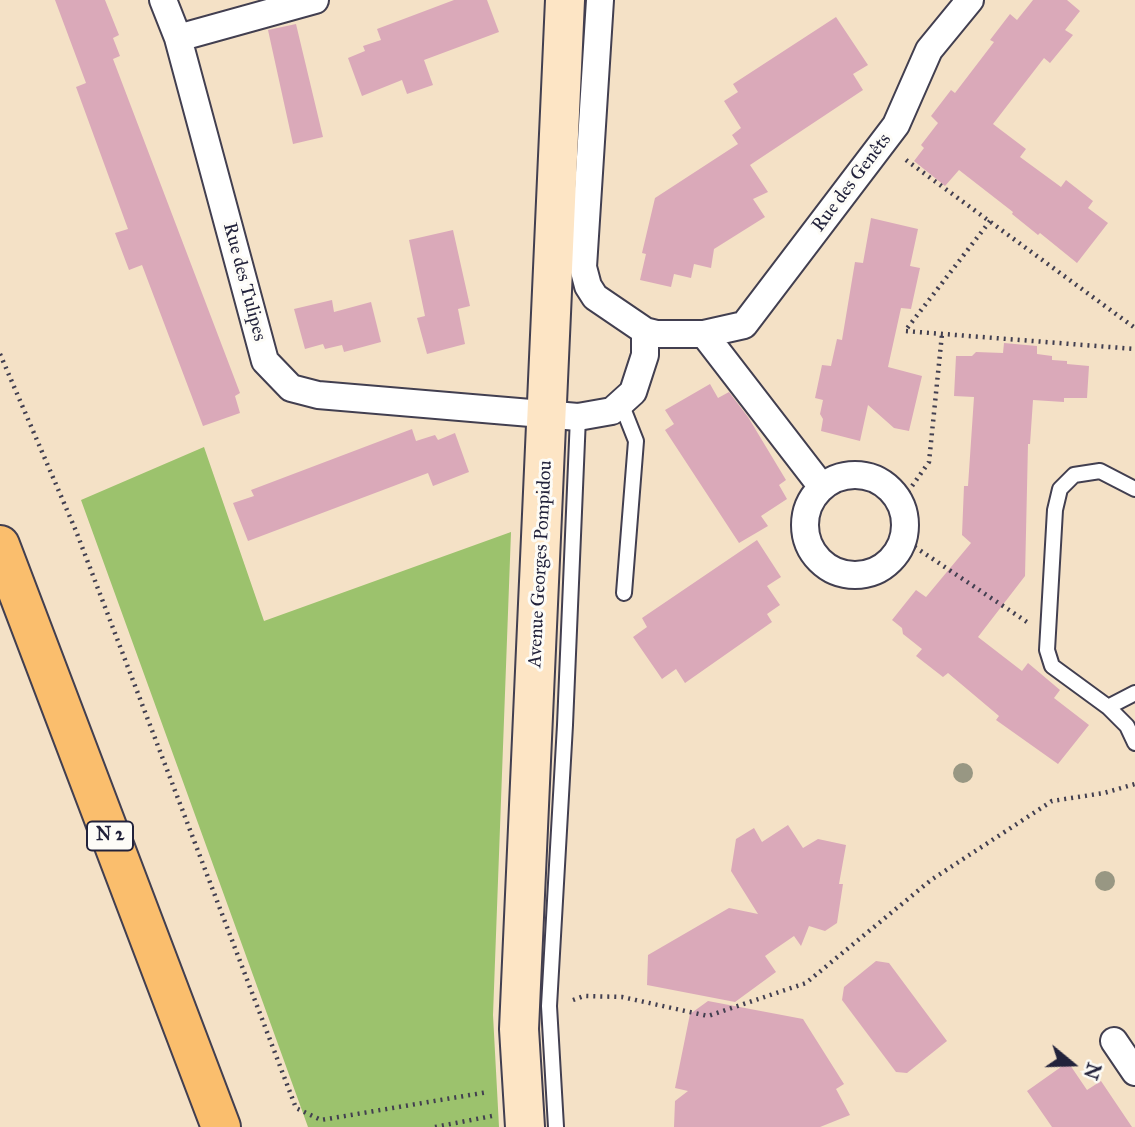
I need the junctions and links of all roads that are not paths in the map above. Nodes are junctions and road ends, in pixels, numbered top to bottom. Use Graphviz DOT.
graph roads {
  1 [pos="163,0"];
  2 [pos="315,0"];
  3 [pos="565,0"];
  4 [pos="600,0"];
  5 [pos="970,0"];
  6 [pos="178,38"];
  7 [pos="645,331"];
  8 [pos="704,334"];
  9 [pos="621,403"];
  10 [pos="563,415"];
  11 [pos="822,487"];
  12 [pos="1135,489"];
  13 [pos="0,544"];
  14 [pos="624,593"];
  15 [pos="1135,693"];
  16 [pos="1108,707"];
  17 [pos="1135,743"];
  18 [pos="1114,1041"];
  19 [pos="1135,1072"];
  20 [pos="532,1113"];
  21 [pos="221,1127"];
  1 -- 6 [label="street, Rue des Tulipes"];
  2 -- 6 [label="street"];
  3 -- 10 [label="main road, Avenue Georges Pompidou"];
  4 -- 7 [label="street, Rue des Genêts"];
  5 -- 8 [label="street, Rue des Genêts"];
  6 -- 10 [label="street, Rue des Tulipes"];
  7 -- 8 [label="street, Rue des Genêts"];
  7 -- 9 [label="street"];
  8 -- 11 [label="street"];
  9 -- 10 [label="street, Rue des Tulipes"];
  9 -- 14 [label="lane"];
  10 -- 20 [label="lane"];
  10 -- 20 [label="main road, Avenue Georges Pompidou"];
  11 -- 11 [label="street"];
  12 -- 16 [label="lane"];
  13 -- 21 [label="main road, N 2"];
  15 -- 16 [label="lane"];
  16 -- 17 [label="lane"];
  18 -- 19 [label="street"];
}
